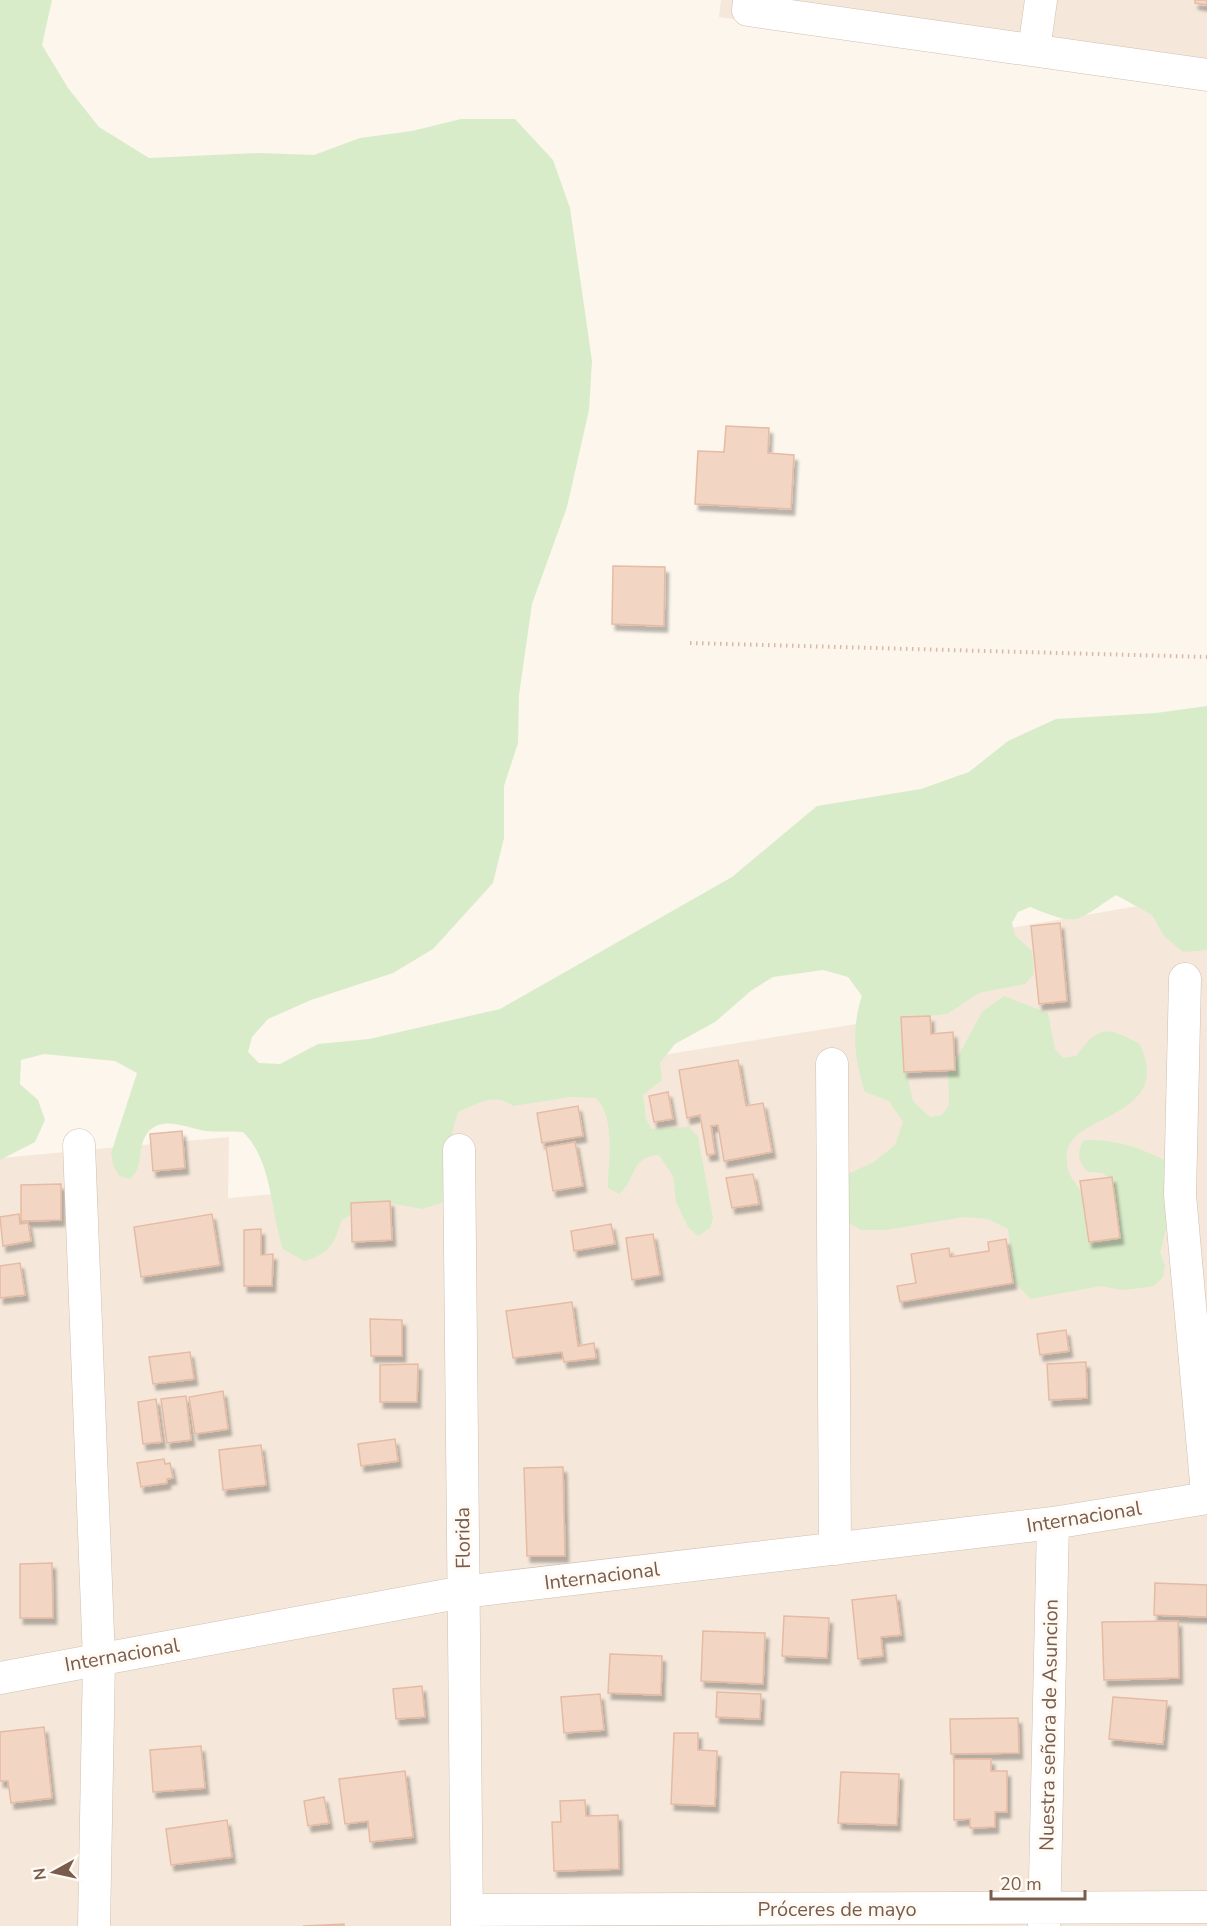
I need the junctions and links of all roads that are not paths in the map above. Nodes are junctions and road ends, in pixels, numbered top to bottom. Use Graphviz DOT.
graph roads {
  1 [pos="749,0"];
  2 [pos="1041,0"];
  3 [pos="1034,50"];
  4 [pos="1207,75"];
  5 [pos="1185,979"];
  6 [pos="832,1064"];
  7 [pos="79,1145"];
  8 [pos="459,1150"];
  9 [pos="1207,1493"];
  10 [pos="1207,1498"];
  11 [pos="1053,1523"];
  12 [pos="835,1549"];
  13 [pos="463,1592"];
  14 [pos="99,1660"];
  15 [pos="0,1678"];
  16 [pos="1207,1907"];
  17 [pos="1044,1917"];
  18 [pos="467,1918"];
  19 [pos="94,1926"];
  1 -- 3 [label="street"];
  2 -- 3 [label="street"];
  3 -- 4 [label="street"];
  5 -- 9 [label="street"];
  6 -- 12 [label="street"];
  7 -- 14 [label="street"];
  8 -- 13 [label="street, Florida"];
  10 -- 11 [label="street, Internacional"];
  11 -- 12 [label="street, Internacional"];
  11 -- 17 [label="street, Nuestra señora de Asuncion"];
  12 -- 13 [label="street, Internacional"];
  13 -- 14 [label="street, Internacional"];
  13 -- 18 [label="street, Florida"];
  14 -- 15 [label="street, Internacional"];
  14 -- 19 [label="street"];
  16 -- 17 [label="street, Próceres de mayo"];
  17 -- 18 [label="street, Próceres de mayo"];
}
